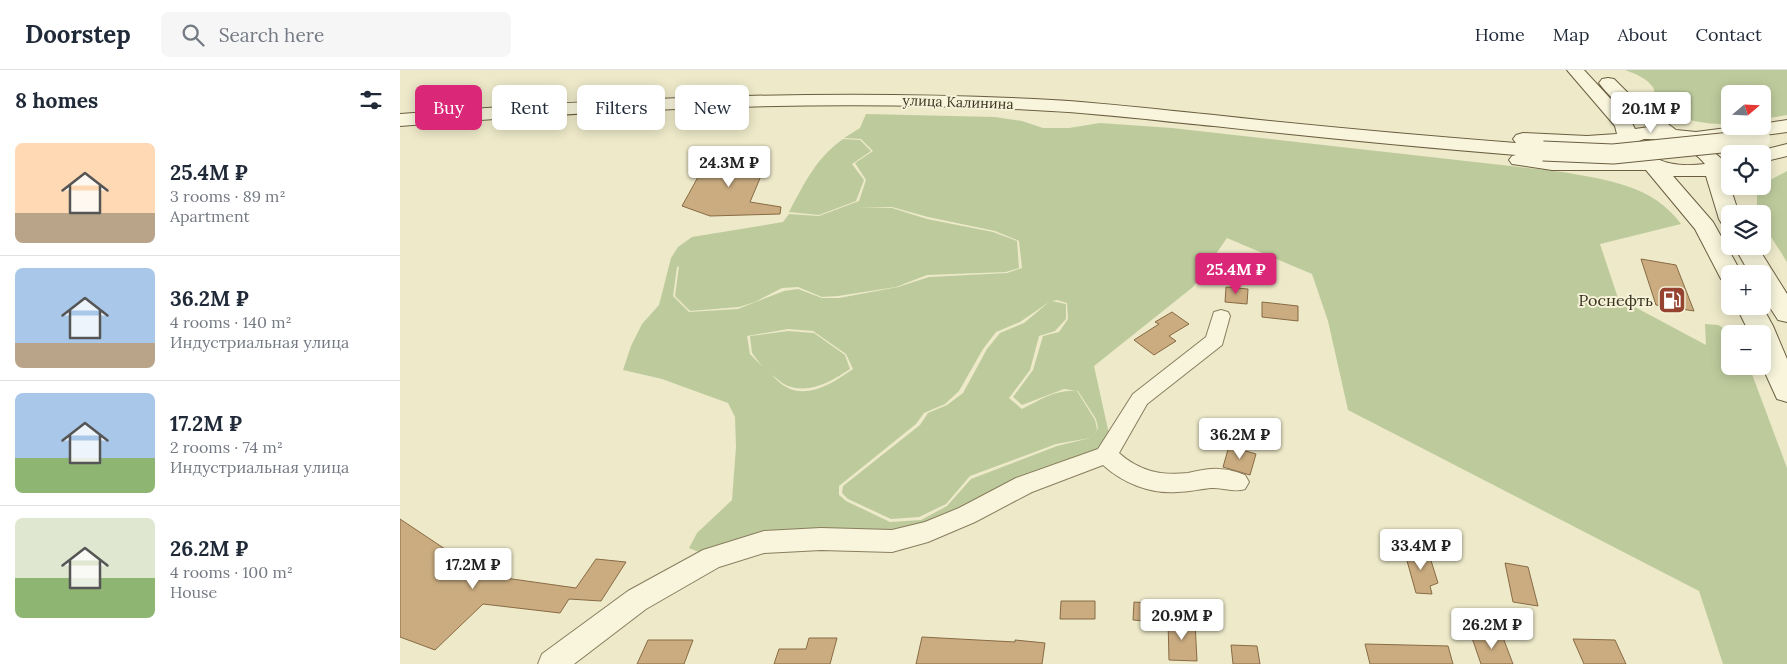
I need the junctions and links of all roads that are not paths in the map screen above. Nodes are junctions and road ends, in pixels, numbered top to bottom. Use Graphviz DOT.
graph roads {
  1 [pos="1575,70"];
  2 [pos="1595,70"];
  3 [pos="1602,101"];
  4 [pos="1626,101"];
  5 [pos="1126,112"];
  6 [pos="400,120"];
  7 [pos="1787,126"];
  8 [pos="1771,128"];
  9 [pos="1721,133"];
  10 [pos="1787,134"];
  11 [pos="1671,135"];
  12 [pos="1722,135"];
  13 [pos="1497,138"];
  14 [pos="1628,139"];
  15 [pos="1766,145"];
  16 [pos="1771,148"];
  17 [pos="1721,149"];
  18 [pos="1787,150"];
  19 [pos="1547,157"];
  20 [pos="1652,164"];
  21 [pos="1721,165"];
  22 [pos="1721,166"];
  23 [pos="1705,228"];
  24 [pos="1725,265"];
  25 [pos="1771,288"];
  26 [pos="1787,314"];
  27 [pos="1754,315"];
  28 [pos="1221,316"];
  29 [pos="1787,392"];
  30 [pos="1106,455"];
  31 [pos="1237,482"];
  32 [pos="552,664"];
  1 -- 3 [label="main road"];
  2 -- 4 [label="main road"];
  3 -- 13 [label="main road"];
  3 -- 14 [label="main road"];
  4 -- 9 [label="main road"];
  4 -- 11 [label="main road"];
  5 -- 6 [label="main road, улица Калинина"];
  5 -- 13 [label="main road"];
  5 -- 19 [label="main road"];
  7 -- 8 [label="main road"];
  10 -- 15 [label="main road"];
  11 -- 12 [label="main road"];
  11 -- 14 [label="main road"];
  11 -- 21 [label="main road"];
  13 -- 14 [label="main road"];
  14 -- 20 [label="main road"];
  16 -- 18 [label="main road"];
  17 -- 19 [label="main road, bridge"];
  19 -- 20 [label="main road"];
  19 -- 23 [label="main road"];
  20 -- 22 [label="main road"];
  20 -- 23 [label="main road"];
  23 -- 24 [label="main road"];
  25 -- 26 [label="main road"];
  27 -- 29 [label="main road"];
  28 -- 30 [label="street"];
  30 -- 31 [label="street"];
  30 -- 32 [label="street"];
}
